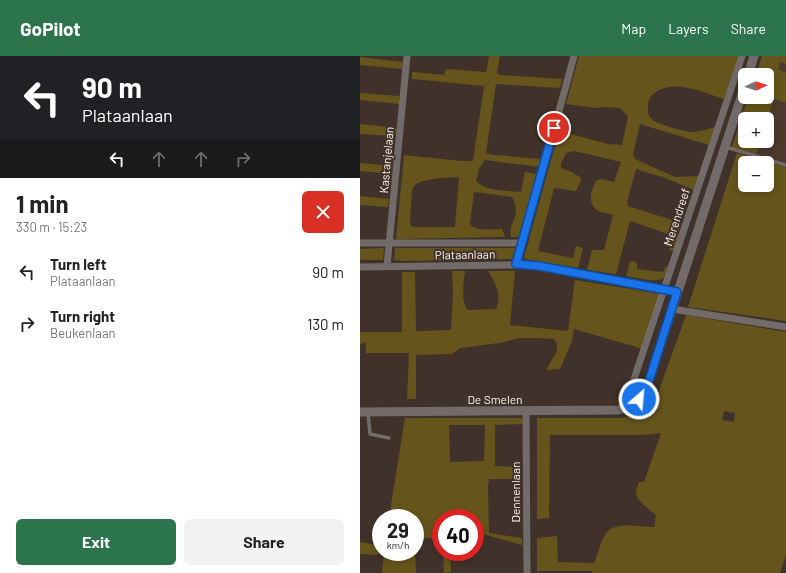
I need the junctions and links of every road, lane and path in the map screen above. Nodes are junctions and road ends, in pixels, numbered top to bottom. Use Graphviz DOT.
graph roads {
  1 [pos="407,56"];
  2 [pos="574,56"];
  3 [pos="742,56"];
  4 [pos="754,56"];
  5 [pos="750,68"];
  6 [pos="739,104"];
  7 [pos="725,147"];
  8 [pos="786,165"];
  9 [pos="360,243"];
  10 [pos="390,243"];
  11 [pos="522,243"];
  12 [pos="516,264"];
  13 [pos="387,266"];
  14 [pos="360,267"];
  15 [pos="665,290"];
  16 [pos="677,292"];
  17 [pos="672,309"];
  18 [pos="786,327"];
  19 [pos="632,385"];
  20 [pos="629,407"];
  21 [pos="526,411"];
  22 [pos="364,412"];
  23 [pos="389,438"];
  24 [pos="527,573"];
  1 -- 10 [label="street, Kastanjelaan"];
  2 -- 11 [label="street"];
  3 -- 15 [label="street, Merendreef"];
  4 -- 5 [label="street"];
  6 -- 7 [label="street, Merendreef"];
  7 -- 8 [label="lane"];
  7 -- 16 [label="street, Merendreef"];
  9 -- 10 [label="street, Plataanlaan"];
  10 -- 11 [label="street, Plataanlaan"];
  10 -- 13 [label="street, Kastanjelaan"];
  11 -- 12 [label="street"];
  12 -- 13 [label="street, Plataanlaan"];
  12 -- 15 [label="street, Plataanlaan"];
  13 -- 14 [label="street, Plataanlaan"];
  15 -- 16 [label="street, Plataanlaan"];
  15 -- 19 [label="street, Merendreef"];
  16 -- 17 [label="street, Merendreef"];
  17 -- 18 [label="street"];
  17 -- 20 [label="street, Merendreef"];
  20 -- 21 [label="street, De Smelen"];
  21 -- 22 [label="street, De Smelen"];
  21 -- 24 [label="street, Dennenlaan"];
  22 -- 23 [label="lane"];
}
